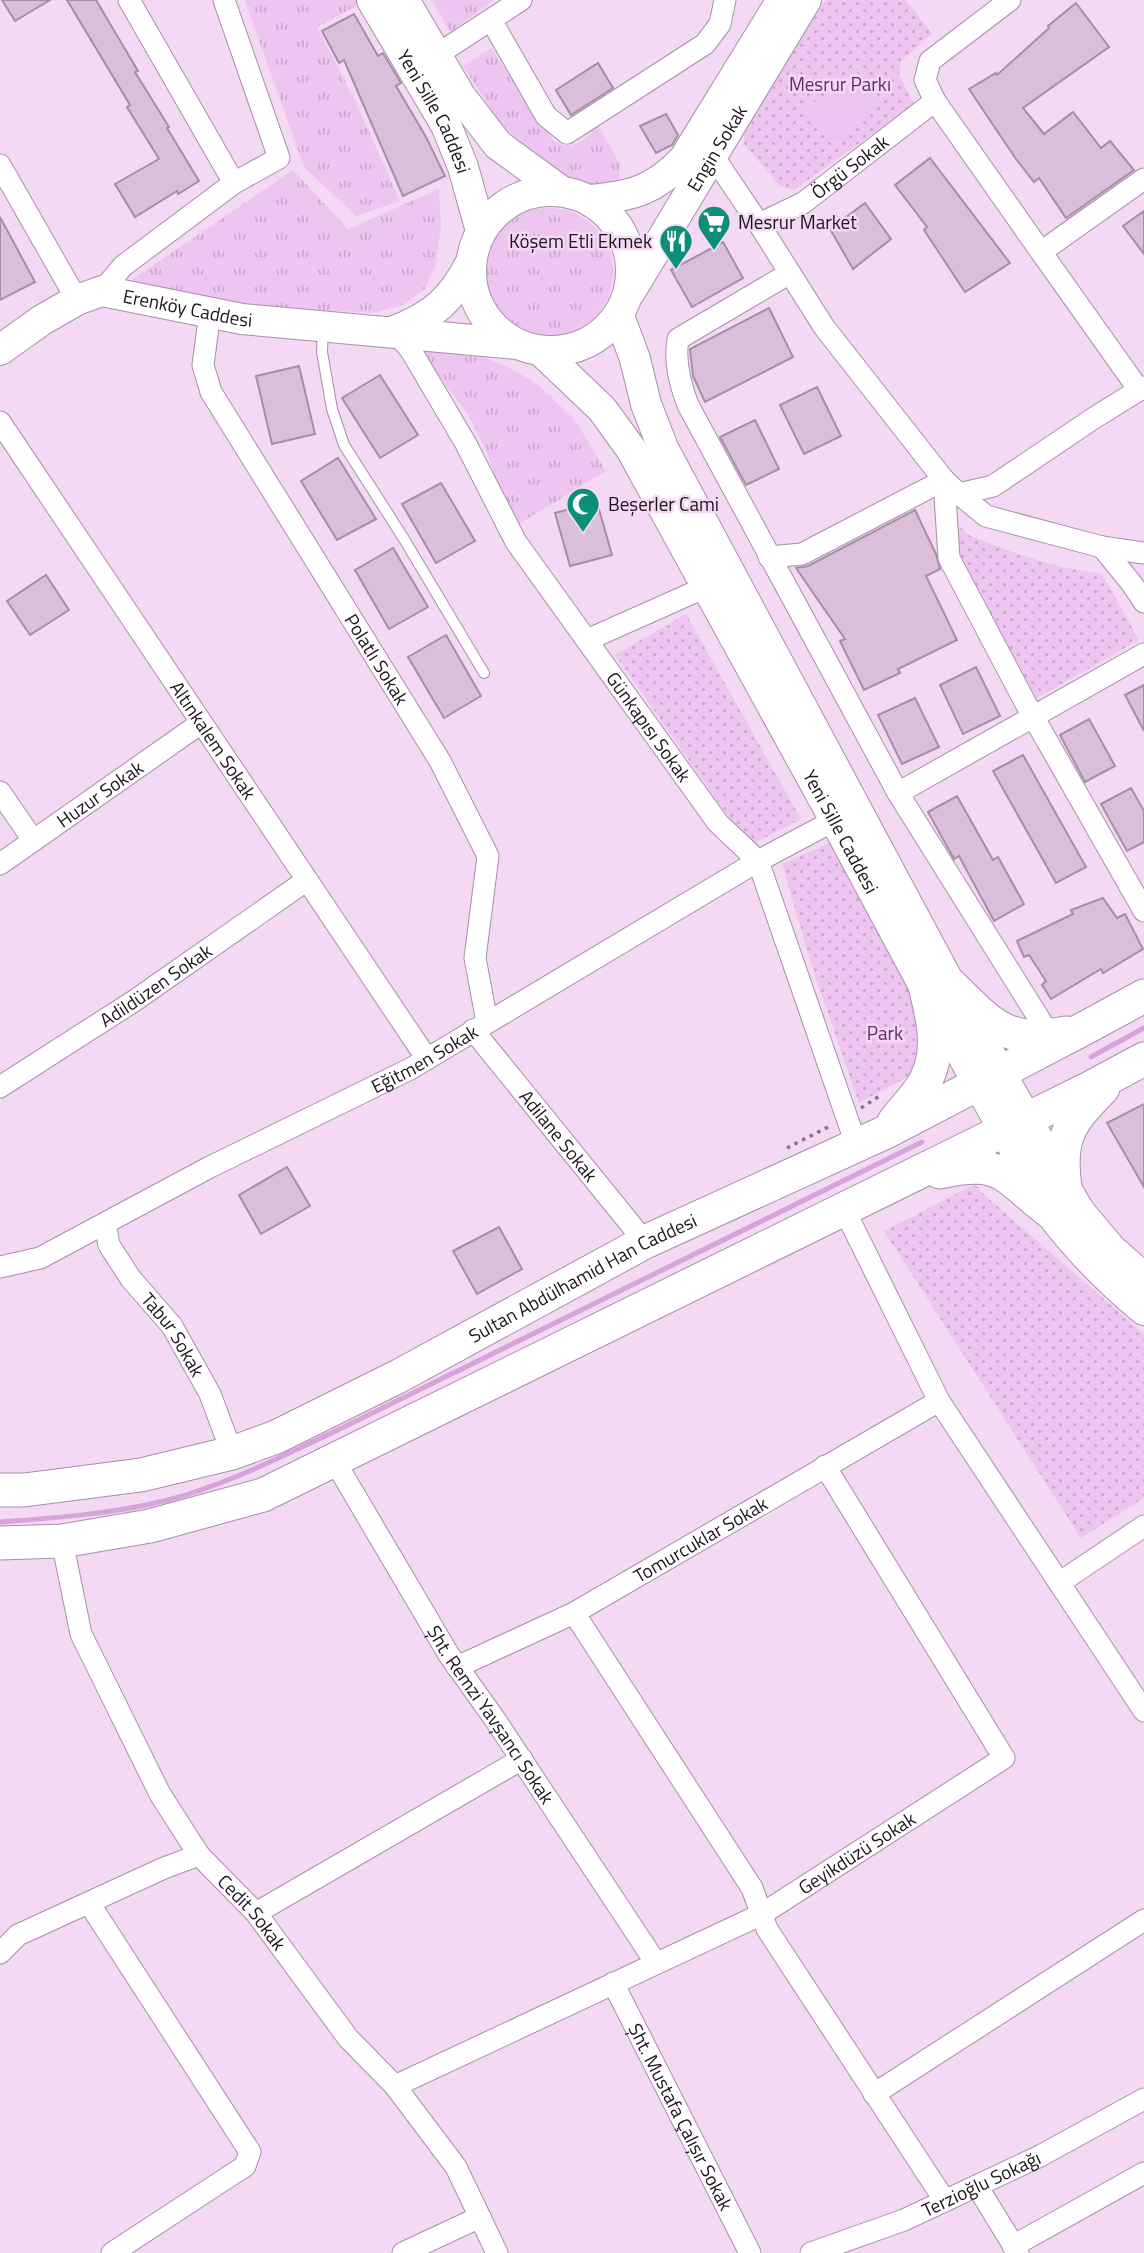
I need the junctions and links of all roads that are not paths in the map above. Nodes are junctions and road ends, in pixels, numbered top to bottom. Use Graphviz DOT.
graph roads {
  1 [pos="129,0"];
  2 [pos="224,0"];
  3 [pos="372,0"];
  4 [pos="404,0"];
  5 [pos="521,0"];
  6 [pos="725,0"];
  7 [pos="782,0"];
  8 [pos="806,0"];
  9 [pos="1010,0"];
  10 [pos="491,20"];
  11 [pos="435,56"];
  12 [pos="935,101"];
  13 [pos="713,156"];
  14 [pos="0,165"];
  15 [pos="1144,179"];
  16 [pos="234,183"];
  17 [pos="649,188"];
  18 [pos="561,191"];
  19 [pos="591,200"];
  20 [pos="676,218"];
  21 [pos="759,224"];
  22 [pos="481,231"];
  23 [pos="1041,252"];
  24 [pos="471,262"];
  25 [pos="790,273"];
  26 [pos="89,296"];
  27 [pos="624,306"];
  28 [pos="210,312"];
  29 [pos="323,325"];
  30 [pos="394,331"];
  31 [pos="529,347"];
  32 [pos="0,350"];
  33 [pos="1142,388"];
  34 [pos="0,422"];
  35 [pos="952,487"];
  36 [pos="1102,547"];
  37 [pos="1144,553"];
  38 [pos="769,557"];
  39 [pos="706,587"];
  40 [pos="1144,602"];
  41 [pos="587,640"];
  42 [pos="1144,654"];
  43 [pos="484,673"];
  44 [pos="1034,718"];
  45 [pos="201,723"];
  46 [pos="0,792"];
  47 [pos="898,793"];
  48 [pos="835,820"];
  49 [pos="33,840"];
  50 [pos="758,861"];
  51 [pos="0,864"];
  52 [pos="307,880"];
  53 [pos="1144,911"];
  54 [pos="938,987"];
  55 [pos="1144,996"];
  56 [pos="480,1026"];
  57 [pos="1086,1028"];
  58 [pos="1051,1036"];
  59 [pos="427,1059"];
  60 [pos="1117,1074"];
  61 [pos="989,1078"];
  62 [pos="0,1087"];
  63 [pos="1015,1125"];
  64 [pos="888,1131"];
  65 [pos="856,1144"];
  66 [pos="907,1178"];
  67 [pos="1057,1199"];
  68 [pos="844,1209"];
  69 [pos="105,1223"];
  70 [pos="645,1242"];
  71 [pos="0,1267"];
  72 [pos="1144,1278"];
  73 [pos="1144,1310"];
  74 [pos="939,1401"];
  75 [pos="232,1453"];
  76 [pos="334,1460"];
  77 [pos="825,1466"];
  78 [pos="0,1490"];
  79 [pos="1144,1526"];
  80 [pos="62,1541"];
  81 [pos="0,1543"];
  82 [pos="1059,1583"];
  83 [pos="575,1613"];
  84 [pos="457,1667"];
  85 [pos="1140,1697"];
  86 [pos="522,1759"];
  87 [pos="199,1855"];
  88 [pos="89,1903"];
  89 [pos="256,1913"];
  90 [pos="762,1914"];
  91 [pos="1144,1920"];
  92 [pos="3,1943"];
  93 [pos="656,1963"];
  94 [pos="613,1983"];
  95 [pos="395,2086"];
  96 [pos="874,2094"];
  97 [pos="1144,2099"];
  98 [pos="1144,2173"];
  99 [pos="978,2186"];
  100 [pos="945,2201"];
  101 [pos="480,2217"];
  102 [pos="143,2246"];
  103 [pos="1016,2249"];
  104 [pos="112,2253"];
  105 [pos="403,2253"];
  106 [pos="496,2253"];
  107 [pos="750,2253"];
  108 [pos="811,2253"];
  1 -- 16 [label="street"];
  2 -- 16 [label="street"];
  3 -- 22 [label="main road, Yeni Sille Caddesi"];
  4 -- 11 [label="main road, Yeni Sille Caddesi"];
  5 -- 10 [label="street"];
  6 -- 10 [label="street"];
  7 -- 17 [label="main road, Engin Sokak"];
  8 -- 13 [label="main road, Engin Sokak"];
  9 -- 12 [label="street"];
  10 -- 11 [label="street"];
  11 -- 18 [label="main road, Yeni Sille Caddesi"];
  12 -- 21 [label="street, Örgü Sokak"];
  12 -- 23 [label="street"];
  13 -- 20 [label="main road, Engin Sokak"];
  13 -- 21 [label="street"];
  14 -- 26 [label="street"];
  15 -- 23 [label="street"];
  16 -- 26 [label="street"];
  17 -- 19 [label="main road, Engin Sokak"];
  17 -- 20 [label="main road"];
  18 -- 19 [label="main road"];
  18 -- 22 [label="main road"];
  19 -- 27 [label="main road"];
  20 -- 27 [label="main road, Engin Sokak"];
  21 -- 25 [label="street"];
  22 -- 24 [label="main road"];
  23 -- 33 [label="street"];
  24 -- 30 [label="main road"];
  24 -- 31 [label="main road"];
  25 -- 35 [label="street"];
  25 -- 38 [label="street"];
  26 -- 28 [label="main road, Erenköy Caddesi"];
  26 -- 32 [label="main road"];
  27 -- 31 [label="main road"];
  27 -- 54 [label="main road, Yeni Sille Caddesi"];
  28 -- 29 [label="main road, Erenköy Caddesi"];
  28 -- 56 [label="street, Polatlı Sokak"];
  29 -- 30 [label="main road, Erenköy Caddesi"];
  29 -- 43 [label="lane"];
  30 -- 31 [label="main road, Erenköy Caddesi"];
  30 -- 41 [label="street, Günkapısı Sokak"];
  31 -- 39 [label="main road, Yeni Sille Caddesi"];
  33 -- 35 [label="street"];
  34 -- 45 [label="street, Altınkalem Sokak"];
  35 -- 36 [label="street"];
  35 -- 38 [label="street"];
  35 -- 44 [label="street"];
  36 -- 37 [label="street"];
  36 -- 40 [label="street"];
  38 -- 47 [label="street"];
  39 -- 41 [label="street"];
  39 -- 48 [label="main road, Yeni Sille Caddesi"];
  41 -- 50 [label="street, Günkapısı Sokak"];
  42 -- 44 [label="street"];
  44 -- 47 [label="street"];
  44 -- 53 [label="street"];
  45 -- 49 [label="street, Huzur Sokak"];
  45 -- 52 [label="street, Altınkalem Sokak"];
  46 -- 49 [label="street"];
  47 -- 58 [label="street"];
  48 -- 50 [label="street, Eğitmen Sokak"];
  48 -- 54 [label="main road, Yeni Sille Caddesi"];
  49 -- 51 [label="street, Huzur Sokak"];
  50 -- 56 [label="street, Eğitmen Sokak"];
  50 -- 65 [label="street, Günkapısı Sokak"];
  52 -- 59 [label="street, Altınkalem Sokak"];
  52 -- 62 [label="street, Adildüzen Sokak"];
  54 -- 58 [label="main road"];
  54 -- 61 [label="main road, Yeni Sille Caddesi"];
  54 -- 64 [label="main road"];
  55 -- 57 [label="main road, Sultan Abdülhamid Han Caddesi"];
  56 -- 59 [label="street, Eğitmen Sokak"];
  56 -- 70 [label="street, Adilane Sokak"];
  57 -- 58 [label="main road"];
  57 -- 60 [label="main road"];
  57 -- 61 [label="main road, Sultan Abdülhamid Han Caddesi"];
  59 -- 69 [label="street, Eğitmen Sokak"];
  60 -- 63 [label="main road"];
  60 -- 67 [label="main road"];
  61 -- 63 [label="main road, Yeni Sille Caddesi"];
  61 -- 64 [label="main road, Sultan Abdülhamid Han Caddesi"];
  63 -- 66 [label="main road"];
  63 -- 67 [label="main road, Yeni Sille Caddesi"];
  64 -- 65 [label="main road, Sultan Abdülhamid Han Caddesi"];
  64 -- 66 [label="main road"];
  65 -- 70 [label="main road, Sultan Abdülhamid Han Caddesi"];
  66 -- 67 [label="main road"];
  66 -- 68 [label="main road"];
  67 -- 72 [label="main road, Yeni Sille Caddesi"];
  67 -- 73 [label="main road, Yeni Sille Caddesi"];
  68 -- 74 [label="street"];
  68 -- 76 [label="main road"];
  69 -- 71 [label="street, Eğitmen Sokak"];
  69 -- 75 [label="street, Tabur Sokak"];
  70 -- 75 [label="main road, Sultan Abdülhamid Han Caddesi"];
  74 -- 77 [label="street, Tomurcuklar Sokak"];
  74 -- 82 [label="street"];
  75 -- 78 [label="main road, Sultan Abdülhamid Han Caddesi"];
  76 -- 80 [label="main road"];
  76 -- 84 [label="street, Şht. Remzi Yavşancı Sokak"];
  77 -- 83 [label="street, Tomurcuklar Sokak"];
  77 -- 90 [label="street, Geyikdüzü Sokak"];
  79 -- 82 [label="street"];
  80 -- 81 [label="main road"];
  80 -- 87 [label="street, Cedit Sokak"];
  82 -- 85 [label="street"];
  83 -- 84 [label="street, Tomurcuklar Sokak"];
  83 -- 90 [label="street"];
  84 -- 86 [label="street, Şht. Remzi Yavşancı Sokak"];
  86 -- 89 [label="street"];
  86 -- 93 [label="street, Şht. Remzi Yavşancı Sokak"];
  87 -- 88 [label="street"];
  87 -- 89 [label="street, Cedit Sokak"];
  88 -- 92 [label="street"];
  88 -- 102 [label="street"];
  89 -- 95 [label="street, Cedit Sokak"];
  90 -- 93 [label="street, Geyikdüzü Sokak"];
  90 -- 96 [label="street"];
  91 -- 96 [label="street"];
  93 -- 94 [label="street, Geyikdüzü Sokak"];
  94 -- 95 [label="street, Geyikdüzü Sokak"];
  94 -- 107 [label="street, Şht. Mustafa Çalışır Sokak"];
  95 -- 101 [label="street, Cedit Sokak"];
  96 -- 100 [label="street"];
  97 -- 99 [label="street, Terzioğlu Sokağı"];
  98 -- 103 [label="street"];
  99 -- 100 [label="street, Terzioğlu Sokağı"];
  99 -- 103 [label="street"];
  100 -- 108 [label="street, Terzioğlu Sokağı"];
  101 -- 105 [label="street"];
  101 -- 106 [label="street, Cedit Sokak"];
  102 -- 104 [label="street"];
}
